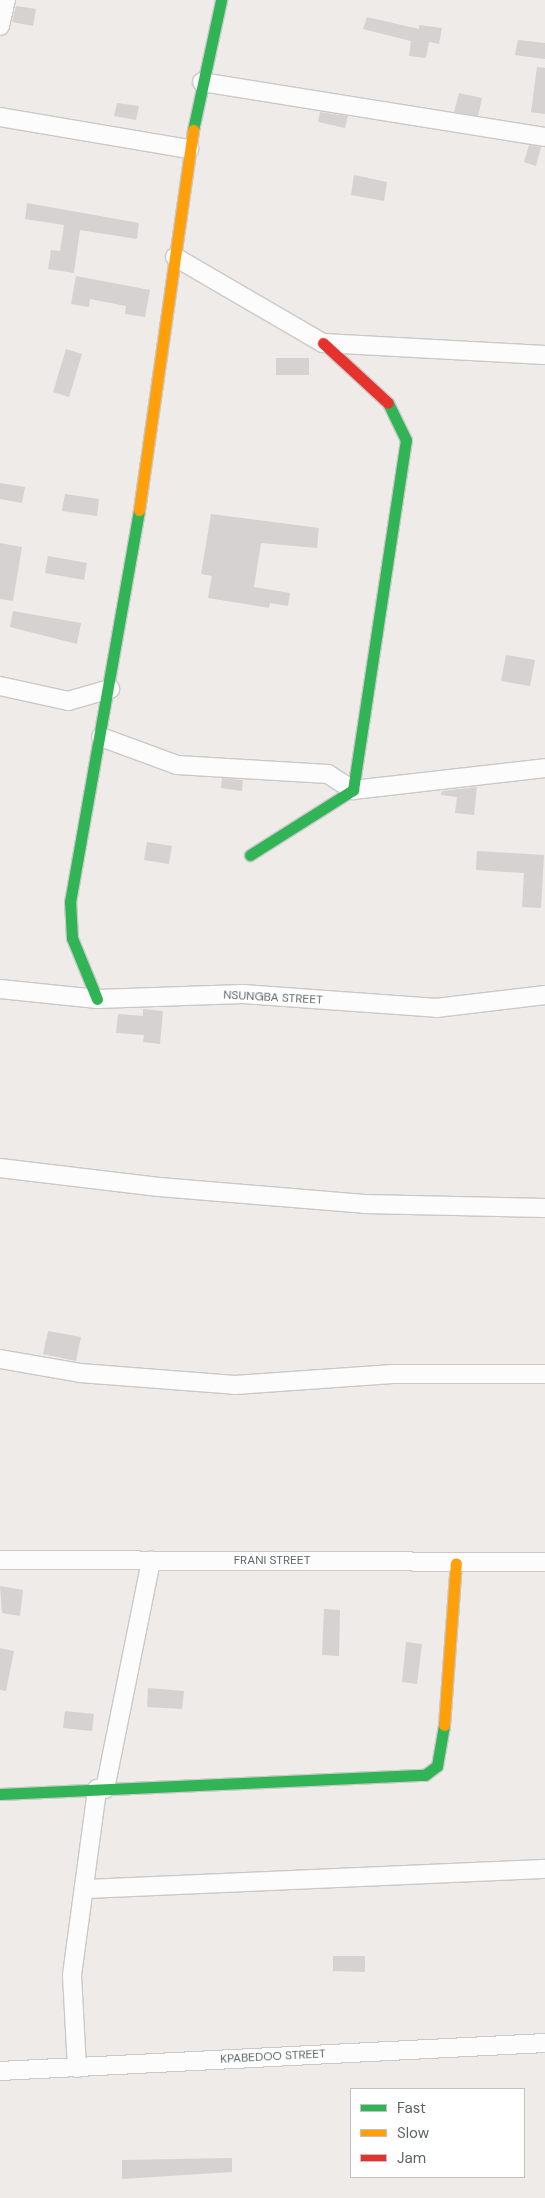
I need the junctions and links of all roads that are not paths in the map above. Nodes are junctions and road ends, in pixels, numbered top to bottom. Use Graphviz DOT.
graph roads {
  1 [pos="6,0"];
  2 [pos="221,0"];
  3 [pos="0,26"];
  4 [pos="202,82"];
  5 [pos="0,117"];
  6 [pos="545,137"];
  7 [pos="189,149"];
  8 [pos="175,257"];
  9 [pos="323,343"];
  10 [pos="545,355"];
  11 [pos="0,686"];
  12 [pos="110,689"];
  13 [pos="101,737"];
  14 [pos="545,768"];
  15 [pos="353,790"];
  16 [pos="250,855"];
  17 [pos="0,989"];
  18 [pos="545,995"];
  19 [pos="96,999"];
  20 [pos="0,1168"];
  21 [pos="545,1208"];
  22 [pos="0,1359"];
  23 [pos="545,1374"];
  24 [pos="0,1560"];
  25 [pos="151,1561"];
  26 [pos="545,1562"];
  27 [pos="456,1563"];
  28 [pos="101,1789"];
  29 [pos="0,1794"];
  30 [pos="545,1869"];
  31 [pos="84,1888"];
  32 [pos="545,2043"];
  33 [pos="77,2068"];
  34 [pos="0,2071"];
  1 -- 3 [label="street"];
  2 -- 4 [label="street"];
  4 -- 6 [label="street"];
  4 -- 7 [label="street"];
  5 -- 7 [label="street"];
  7 -- 8 [label="street"];
  8 -- 9 [label="street"];
  8 -- 12 [label="street"];
  9 -- 10 [label="street"];
  9 -- 15 [label="street"];
  11 -- 12 [label="street"];
  12 -- 13 [label="street"];
  13 -- 15 [label="street"];
  13 -- 19 [label="street"];
  14 -- 15 [label="street"];
  15 -- 16 [label="street"];
  17 -- 19 [label="street, NSUNGBA STREET"];
  18 -- 19 [label="street, NSUNGBA STREET"];
  20 -- 21 [label="street"];
  22 -- 23 [label="street"];
  24 -- 25 [label="street, FRANI STREET"];
  25 -- 27 [label="street, FRANI STREET"];
  25 -- 28 [label="street"];
  26 -- 27 [label="street, FRANI STREET"];
  27 -- 28 [label="street"];
  28 -- 29 [label="street"];
  28 -- 31 [label="street"];
  30 -- 31 [label="street"];
  31 -- 33 [label="street"];
  32 -- 33 [label="street, KPABEDOO STREET"];
  33 -- 34 [label="street, KPABEDOO STREET"];
}
